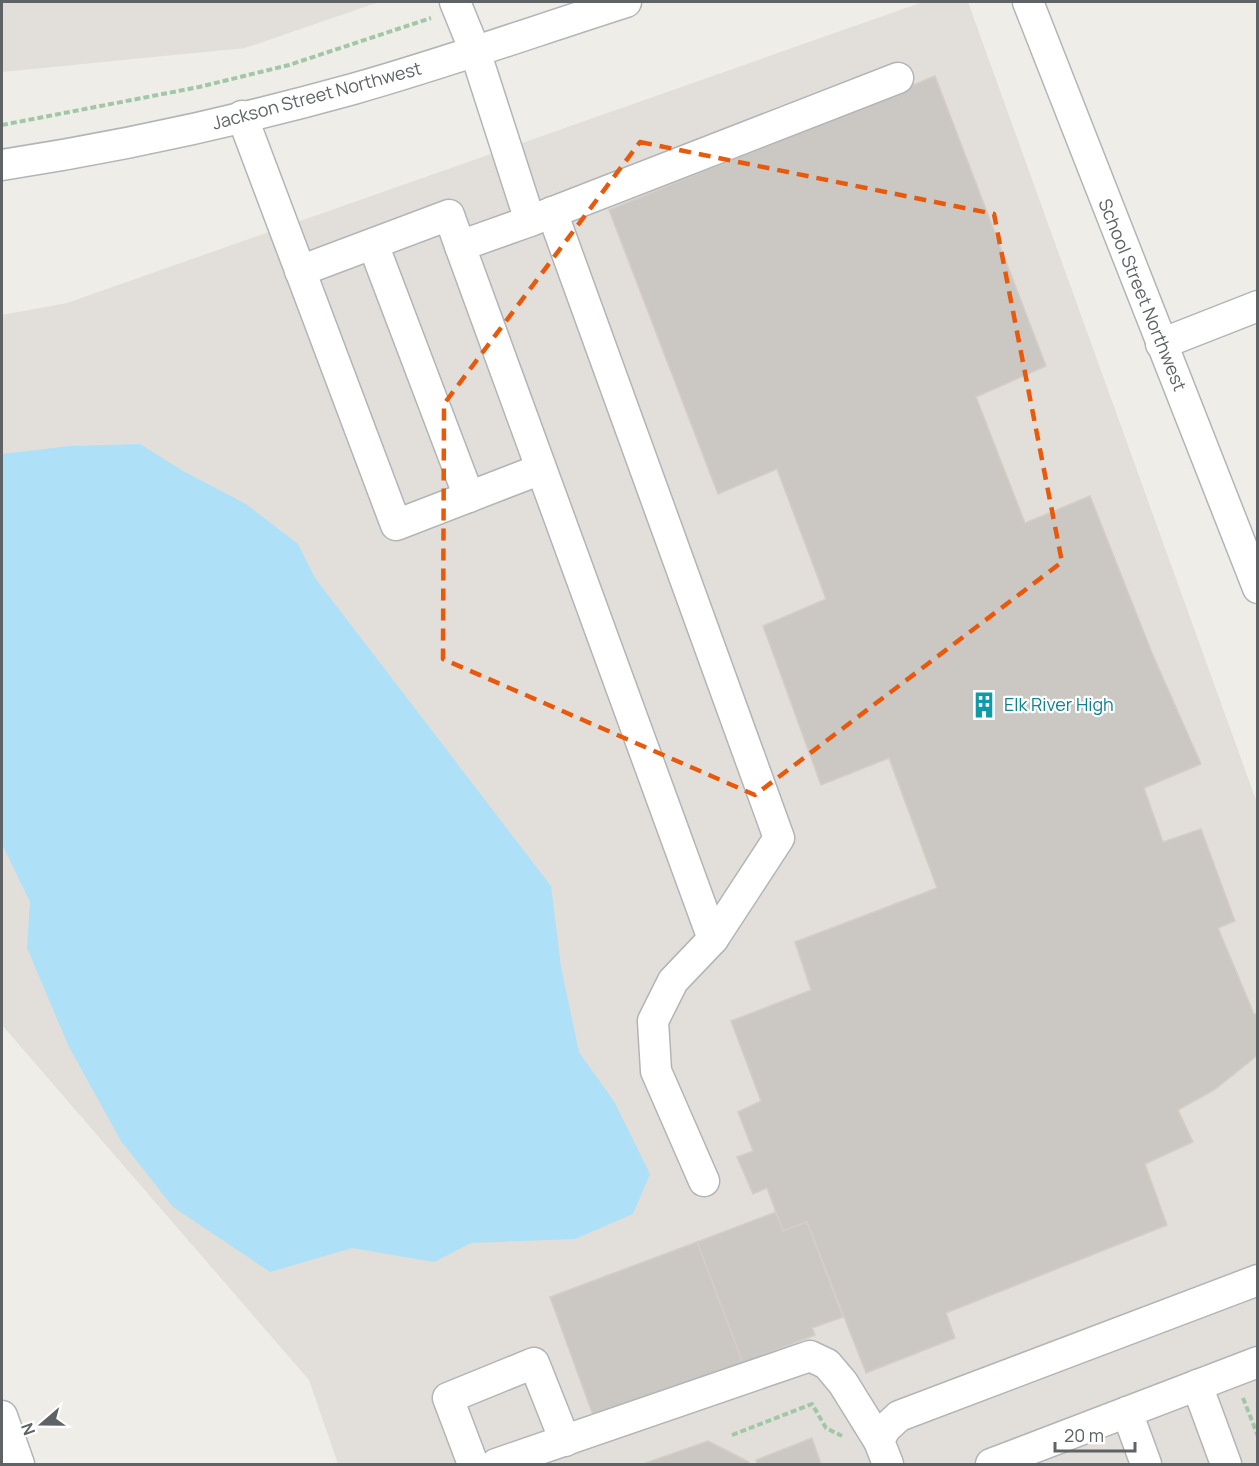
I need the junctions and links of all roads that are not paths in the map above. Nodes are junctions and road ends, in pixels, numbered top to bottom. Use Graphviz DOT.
graph roads {
  1 [pos="626,2"];
  2 [pos="1028,2"];
  3 [pos="456,5"];
  4 [pos="475,51"];
  5 [pos="898,78"];
  6 [pos="242,117"];
  7 [pos="2,165"];
  8 [pos="541,216"];
  9 [pos="373,244"];
  10 [pos="460,246"];
  11 [pos="300,271"];
  12 [pos="1257,306"];
  13 [pos="1161,344"];
  14 [pos="541,469"];
  15 [pos="469,497"];
  16 [pos="1252,558"];
  17 [pos="1257,588"];
  18 [pos="713,939"];
  19 [pos="704,1181"];
  20 [pos="1257,1280"];
  21 [pos="1257,1362"];
  22 [pos="1197,1385"];
  23 [pos="1127,1412"];
  24 [pos="2,1416"];
  25 [pos="565,1441"];
  26 [pos="884,1453"];
  27 [pos="1042,1455"];
  28 [pos="19,1464"];
  29 [pos="473,1464"];
  30 [pos="496,1464"];
  31 [pos="991,1464"];
  32 [pos="1146,1464"];
  33 [pos="1226,1464"];
  1 -- 4 [label="street, Jackson Street Northwest"];
  2 -- 13 [label="street, School Street Northwest"];
  3 -- 4 [label="street"];
  4 -- 6 [label="street, Jackson Street Northwest"];
  4 -- 8 [label="street"];
  5 -- 8 [label="street"];
  6 -- 7 [label="street, Jackson Street Northwest"];
  6 -- 11 [label="street"];
  8 -- 10 [label="street"];
  8 -- 18 [label="street"];
  9 -- 10 [label="street"];
  9 -- 11 [label="street"];
  9 -- 15 [label="street"];
  10 -- 14 [label="street"];
  11 -- 15 [label="street"];
  12 -- 13 [label="street"];
  13 -- 16 [label="street, School Street Northwest"];
  14 -- 15 [label="street"];
  14 -- 18 [label="street"];
  16 -- 17 [label="street, School Street Northwest"];
  18 -- 19 [label="street"];
  20 -- 26 [label="street"];
  21 -- 22 [label="street"];
  22 -- 23 [label="street"];
  22 -- 33 [label="street"];
  23 -- 27 [label="street"];
  23 -- 32 [label="street"];
  24 -- 28 [label="street"];
  25 -- 26 [label="street"];
  25 -- 29 [label="street"];
  25 -- 30 [label="street"];
  27 -- 31 [label="street"];
}
